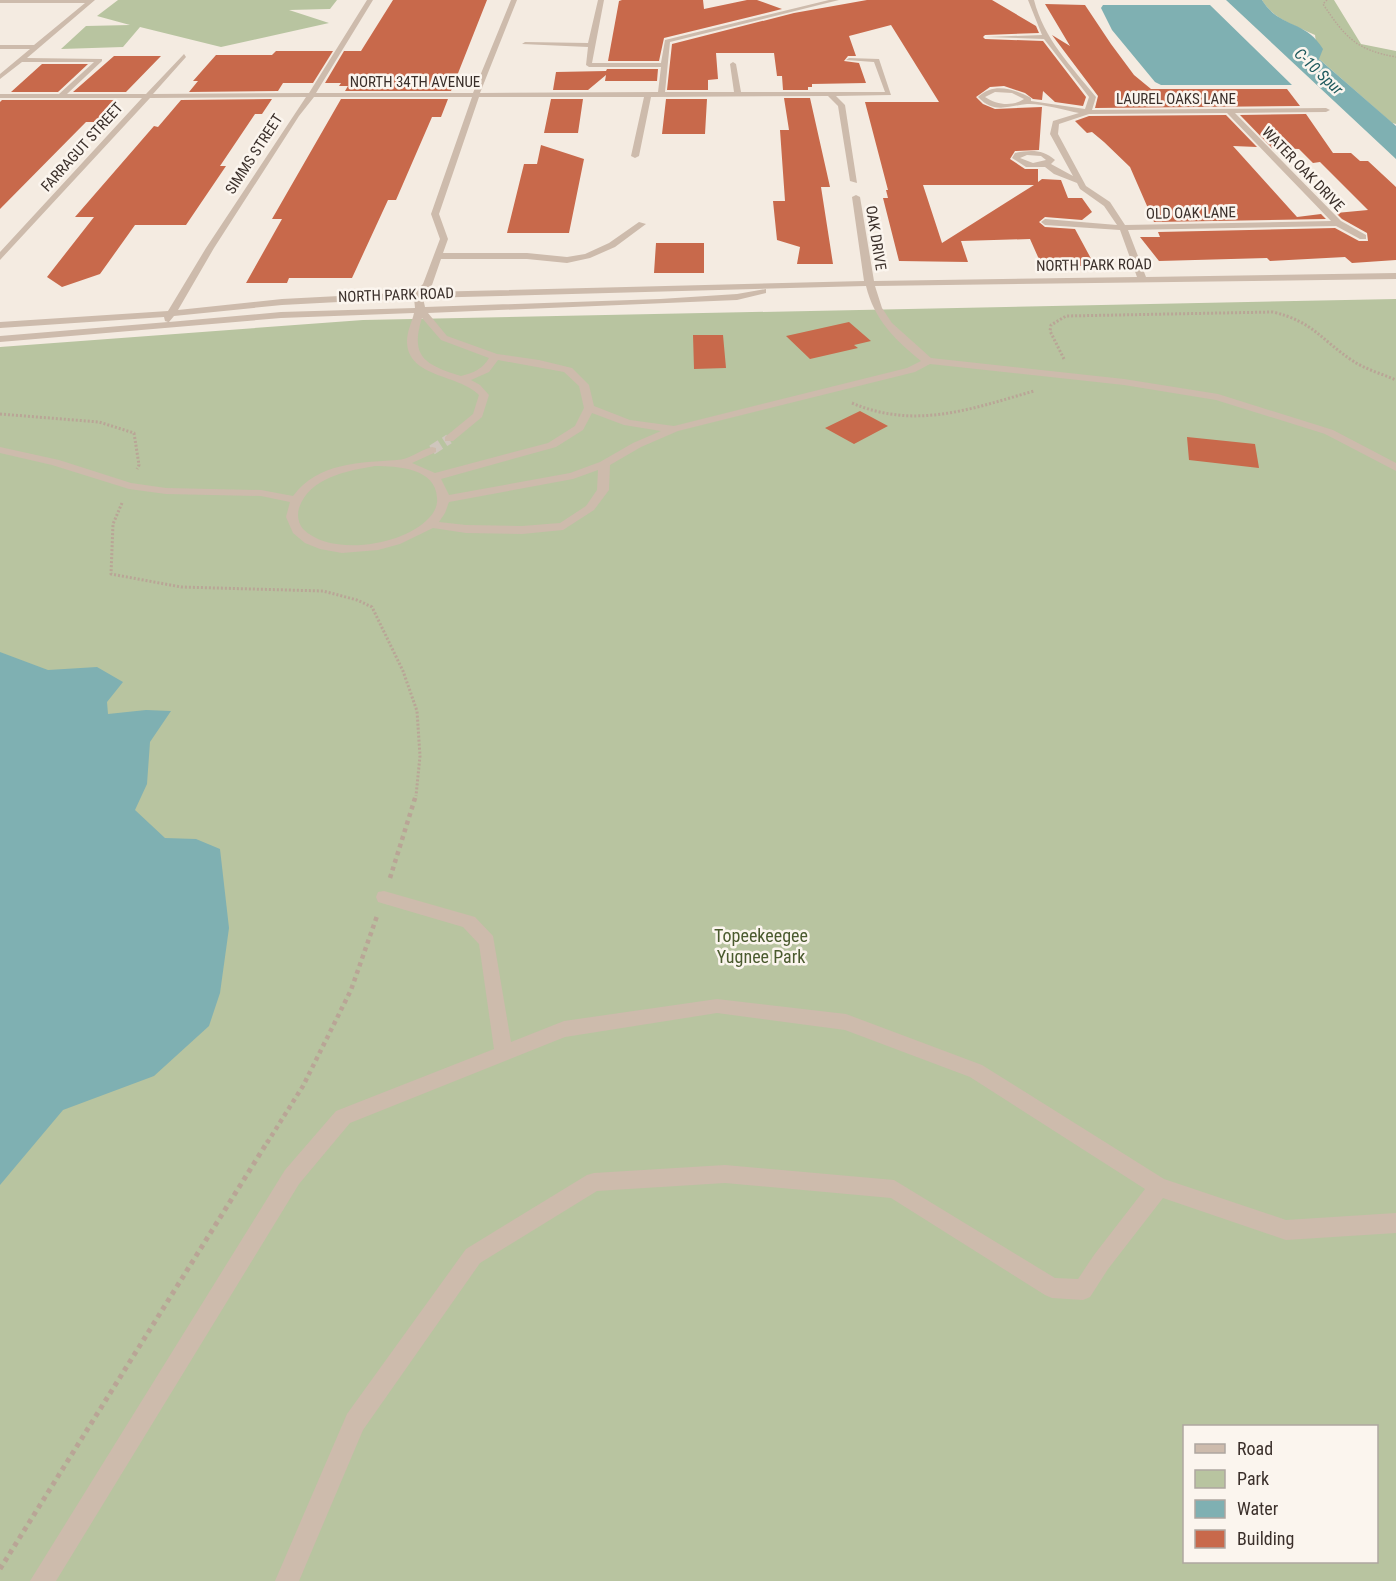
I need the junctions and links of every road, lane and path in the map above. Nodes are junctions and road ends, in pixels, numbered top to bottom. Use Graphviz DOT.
graph roads {
  1 [pos="370,0"];
  2 [pos="514,0"];
  3 [pos="601,0"];
  4 [pos="836,0"];
  5 [pos="1029,0"];
  6 [pos="1040,0"];
  7 [pos="1327,0"];
  8 [pos="0,1"];
  9 [pos="91,1"];
  10 [pos="988,37"];
  11 [pos="1047,37"];
  12 [pos="525,44"];
  13 [pos="591,45"];
  14 [pos="0,47"];
  15 [pos="35,47"];
  16 [pos="184,56"];
  17 [pos="1396,57"];
  18 [pos="19,60"];
  19 [pos="849,60"];
  20 [pos="733,64"];
  21 [pos="664,65"];
  22 [pos="0,77"];
  23 [pos="648,94"];
  24 [pos="661,94"];
  25 [pos="738,94"];
  26 [pos="830,94"];
  27 [pos="476,95"];
  28 [pos="0,96"];
  29 [pos="62,96"];
  30 [pos="148,96"];
  31 [pos="311,96"];
  32 [pos="1027,102"];
  33 [pos="1326,110"];
  34 [pos="1088,112"];
  35 [pos="1230,112"];
  36 [pos="1059,143"];
  37 [pos="1043,154"];
  38 [pos="635,156"];
  39 [pos="1047,164"];
  40 [pos="854,181"];
  41 [pos="1081,182"];
  42 [pos="856,197"];
  43 [pos="1045,222"];
  44 [pos="1338,223"];
  45 [pos="642,224"];
  46 [pos="1123,228"];
  47 [pos="1363,237"];
  48 [pos="436,256"];
  49 [pos="0,257"];
  50 [pos="1396,276"];
  51 [pos="1142,278"];
  52 [pos="870,284"];
  53 [pos="792,285"];
  54 [pos="418,295"];
  55 [pos="420,309"];
  56 [pos="170,314"];
  57 [pos="0,325"];
  58 [pos="166,326"];
  59 [pos="0,339"];
  60 [pos="495,357"];
  61 [pos="928,361"];
  62 [pos="1064,375"];
  63 [pos="462,380"];
  64 [pos="1396,380"];
  65 [pos="834,389"];
  66 [pos="589,408"];
  67 [pos="0,414"];
  68 [pos="674,429"];
  69 [pos="449,439"];
  70 [pos="0,450"];
  71 [pos="432,450"];
  72 [pos="400,464"];
  73 [pos="604,464"];
  74 [pos="1396,468"];
  75 [pos="434,477"];
  76 [pos="129,486"];
  77 [pos="445,499"];
  78 [pos="295,500"];
  79 [pos="430,524"];
  80 [pos="384,897"];
  81 [pos="504,1053"];
  82 [pos="1159,1187"];
  83 [pos="1396,1223"];
  84 [pos="0,1569"];
  85 [pos="42,1581"];
  86 [pos="287,1581"];
  1 -- 31 [label="street, SIMMS STREET"];
  2 -- 27 [label="street"];
  3 -- 13 [label="street"];
  4 -- 21 [label="street"];
  5 -- 6 [label="street"];
  5 -- 11 [label="street"];
  7 -- 17 [label="path"];
  8 -- 9 [label="street"];
  9 -- 15 [label="street"];
  10 -- 11 [label="street"];
  11 -- 34 [label="street"];
  12 -- 13 [label="street"];
  13 -- 21 [label="street"];
  14 -- 15 [label="street"];
  15 -- 18 [label="street"];
  16 -- 30 [label="street, FARRAGUT STREET"];
  18 -- 22 [label="street"];
  18 -- 29 [label="street"];
  19 -- 26 [label="street, NORTH 34TH AVENUE"];
  20 -- 25 [label="street"];
  21 -- 24 [label="street"];
  23 -- 24 [label="street, NORTH 34TH AVENUE"];
  23 -- 27 [label="street, NORTH 34TH AVENUE"];
  23 -- 38 [label="street"];
  24 -- 25 [label="street, NORTH 34TH AVENUE"];
  25 -- 26 [label="street, NORTH 34TH AVENUE"];
  26 -- 40 [label="street"];
  27 -- 31 [label="street, NORTH 34TH AVENUE"];
  27 -- 48 [label="street"];
  28 -- 29 [label="street, NORTH 34TH AVENUE"];
  29 -- 30 [label="street, NORTH 34TH AVENUE"];
  30 -- 31 [label="street, NORTH 34TH AVENUE"];
  30 -- 49 [label="street, FARRAGUT STREET"];
  31 -- 56 [label="street, SIMMS STREET"];
  32 -- 32 [label="street, LAUREL OAKS LANE"];
  32 -- 34 [label="street, LAUREL OAKS LANE"];
  33 -- 35 [label="street, LAUREL OAKS LANE"];
  34 -- 35 [label="street, LAUREL OAKS LANE"];
  34 -- 36 [label="street"];
  35 -- 44 [label="street, WATER OAK DRIVE"];
  36 -- 37 [label="street"];
  36 -- 41 [label="street"];
  37 -- 39 [label="street"];
  37 -- 39 [label="street"];
  39 -- 41 [label="street"];
  41 -- 46 [label="street"];
  42 -- 52 [label="street, OAK DRIVE"];
  43 -- 46 [label="street, OLD OAK LANE"];
  44 -- 46 [label="street, OLD OAK LANE"];
  44 -- 47 [label="street, WATER OAK DRIVE"];
  45 -- 48 [label="street"];
  46 -- 51 [label="street"];
  48 -- 54 [label="street"];
  50 -- 51 [label="street, NORTH PARK ROAD"];
  51 -- 52 [label="street, NORTH PARK ROAD"];
  52 -- 53 [label="street, NORTH PARK ROAD"];
  52 -- 61 [label="street, OAK DRIVE"];
  53 -- 54 [label="street, NORTH PARK ROAD"];
  53 -- 55 [label="street, NORTH PARK ROAD"];
  54 -- 55 [label="street"];
  54 -- 56 [label="street, NORTH PARK ROAD"];
  55 -- 58 [label="street, NORTH PARK ROAD"];
  55 -- 60 [label="street"];
  55 -- 63 [label="street"];
  56 -- 57 [label="street, NORTH PARK ROAD"];
  56 -- 58 [label="street, SIMMS STREET"];
  58 -- 59 [label="street, NORTH PARK ROAD"];
  60 -- 63 [label="street"];
  60 -- 66 [label="street"];
  61 -- 62 [label="street"];
  61 -- 65 [label="street"];
  62 -- 64 [label="path"];
  62 -- 65 [label="path"];
  62 -- 74 [label="street"];
  63 -- 69 [label="street"];
  65 -- 68 [label="street"];
  66 -- 68 [label="street"];
  66 -- 75 [label="street"];
  67 -- 76 [label="path"];
  68 -- 73 [label="street"];
  70 -- 76 [label="street"];
  71 -- 72 [label="street"];
  72 -- 75 [label="street"];
  72 -- 78 [label="street"];
  73 -- 77 [label="street"];
  73 -- 79 [label="street"];
  75 -- 77 [label="street"];
  76 -- 78 [label="street"];
  76 -- 80 [label="path"];
  77 -- 79 [label="street"];
  78 -- 79 [label="street"];
  80 -- 81 [label="street"];
  80 -- 84 [label="path"];
  81 -- 82 [label="street"];
  81 -- 85 [label="street"];
  82 -- 83 [label="street"];
  82 -- 86 [label="street"];
}
